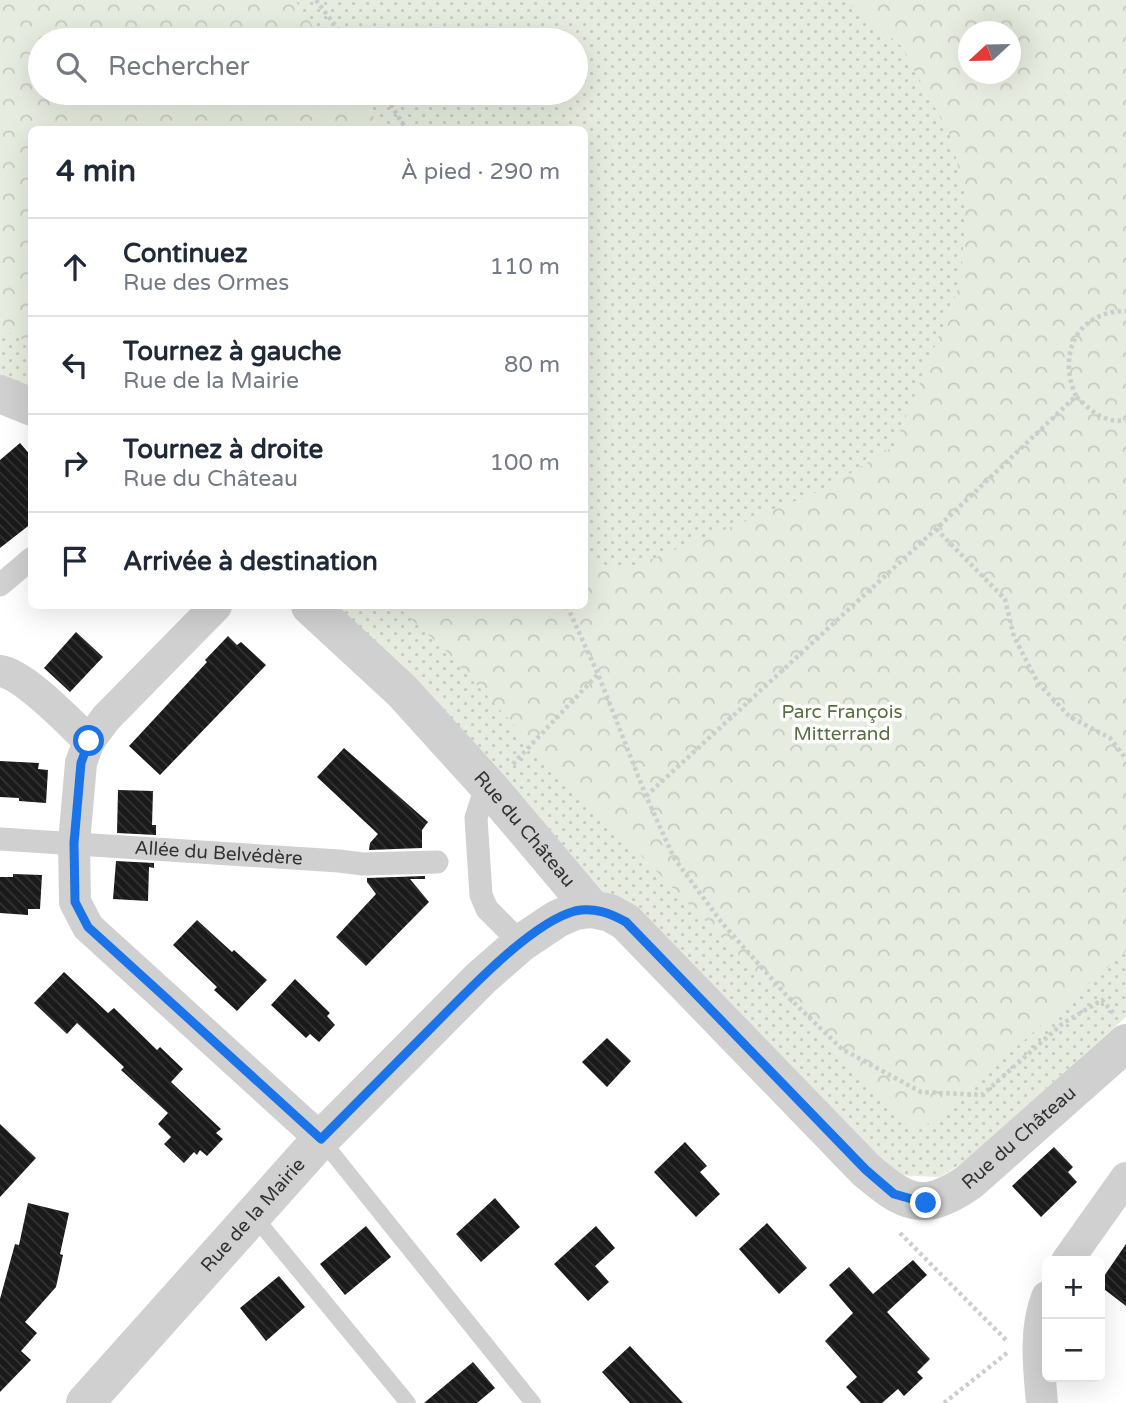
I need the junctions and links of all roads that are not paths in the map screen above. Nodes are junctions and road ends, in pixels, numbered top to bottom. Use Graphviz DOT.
graph roads {
  1 [pos="0,394"];
  2 [pos="28,405"];
  3 [pos="28,561"];
  4 [pos="0,585"];
  5 [pos="213,609"];
  6 [pos="313,609"];
  7 [pos="0,671"];
  8 [pos="89,741"];
  9 [pos="490,788"];
  10 [pos="0,838"];
  11 [pos="74,843"];
  12 [pos="436,862"];
  13 [pos="592,909"];
  14 [pos="521,943"];
  15 [pos="1122,1031"];
  16 [pos="321,1139"];
  17 [pos="1126,1178"];
  18 [pos="253,1215"];
  19 [pos="1071,1256"];
  20 [pos="1042,1316"];
  21 [pos="85,1403"];
  22 [pos="408,1403"];
  23 [pos="533,1403"];
  24 [pos="1042,1403"];
  1 -- 2 [label="street"];
  3 -- 4 [label="street"];
  5 -- 8 [label="street"];
  6 -- 9 [label="street, Rue du Château"];
  7 -- 8 [label="street"];
  8 -- 11 [label="street"];
  9 -- 13 [label="street, Rue du Château"];
  9 -- 14 [label="street"];
  10 -- 11 [label="street, Allée du Belvédère"];
  11 -- 12 [label="street, Allée du Belvédère"];
  11 -- 16 [label="street"];
  13 -- 14 [label="street, Rue de la Mairie"];
  13 -- 15 [label="street, Rue du Château"];
  14 -- 16 [label="street, Rue de la Mairie"];
  16 -- 18 [label="street, Rue de la Mairie"];
  16 -- 23 [label="lane"];
  17 -- 19 [label="street"];
  18 -- 21 [label="street, Rue de la Mairie"];
  18 -- 22 [label="lane"];
  20 -- 24 [label="street"];
}
